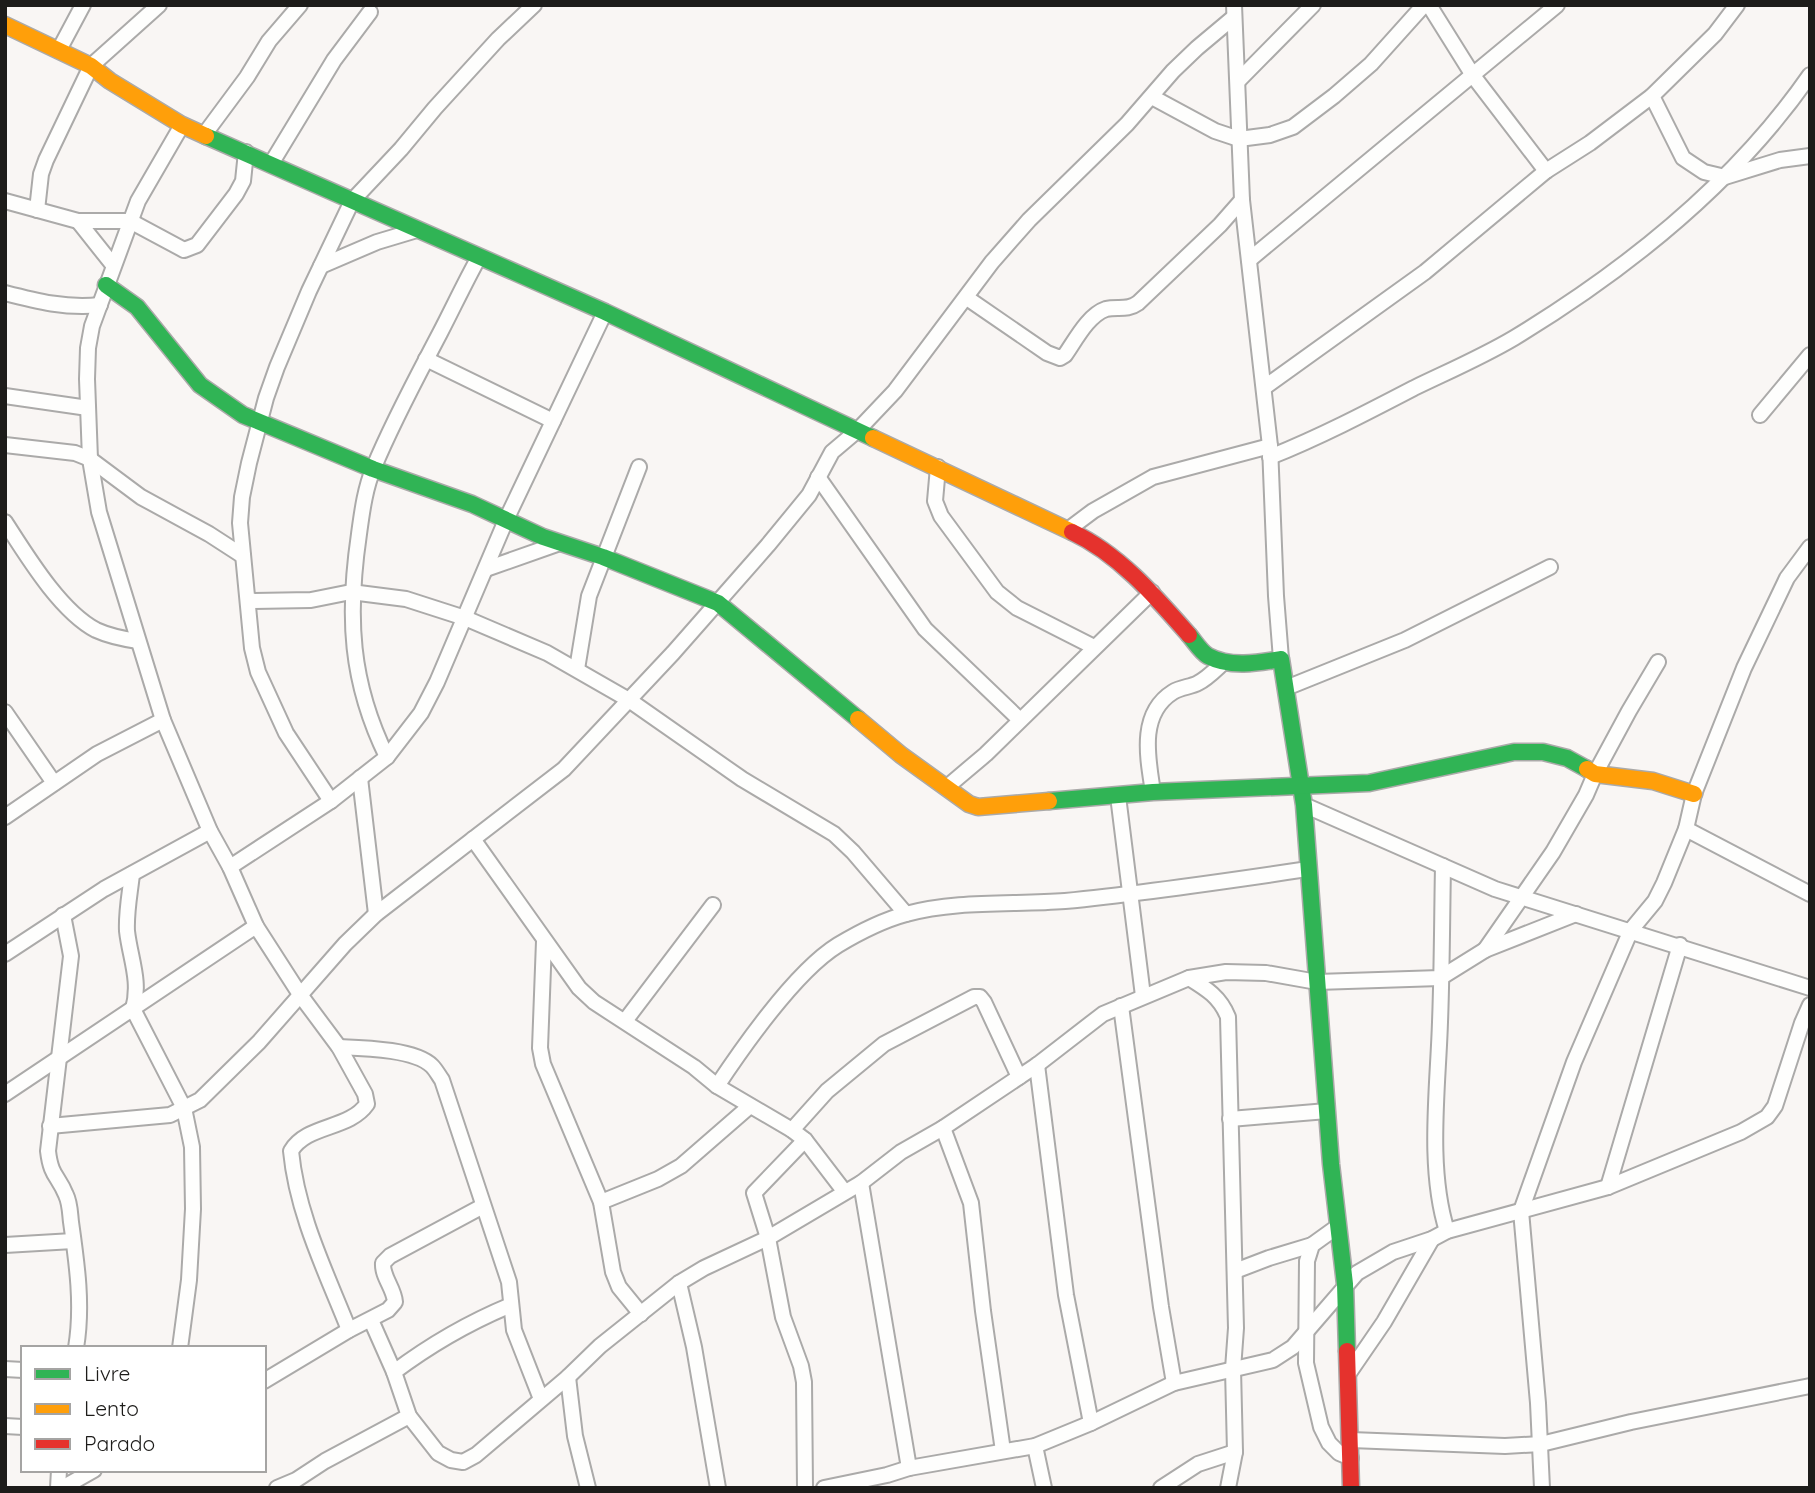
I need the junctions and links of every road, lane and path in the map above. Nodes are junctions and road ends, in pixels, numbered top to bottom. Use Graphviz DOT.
graph roads {
  1 [pos="83,5"];
  2 [pos="159,5"];
  3 [pos="300,5"];
  4 [pos="533,5"];
  5 [pos="1313,5"];
  6 [pos="1427,5"];
  7 [pos="1557,5"];
  8 [pos="1737,5"];
  9 [pos="1234,11"];
  10 [pos="370,12"];
  11 [pos="5,25"];
  12 [pos="59,50"];
  13 [pos="91,66"];
  14 [pos="1810,75"];
  15 [pos="1474,77"];
  16 [pos="1238,81"];
  17 [pos="1652,96"];
  18 [pos="1152,97"];
  19 [pos="182,125"];
  20 [pos="204,135"];
  21 [pos="1239,139"];
  22 [pos="246,152"];
  23 [pos="1810,156"];
  24 [pos="271,164"];
  25 [pos="1546,171"];
  26 [pos="1725,177"];
  27 [pos="1242,200"];
  28 [pos="5,201"];
  29 [pos="352,201"];
  30 [pos="37,210"];
  31 [pos="78,221"];
  32 [pos="130,221"];
  33 [pos="417,230"];
  34 [pos="479,257"];
  35 [pos="1249,260"];
  36 [pos="113,265"];
  37 [pos="321,266"];
  38 [pos="106,285"];
  39 [pos="5,293"];
  40 [pos="967,298"];
  41 [pos="100,305"];
  42 [pos="605,312"];
  43 [pos="1810,355"];
  44 [pos="426,359"];
  45 [pos="1265,387"];
  46 [pos="5,396"];
  47 [pos="88,408"];
  48 [pos="1759,415"];
  49 [pos="553,421"];
  50 [pos="260,424"];
  51 [pos="858,430"];
  52 [pos="5,445"];
  53 [pos="1270,451"];
  54 [pos="90,459"];
  55 [pos="639,467"];
  56 [pos="938,467"];
  57 [pos="373,469"];
  58 [pos="818,477"];
  59 [pos="1093,511"];
  60 [pos="506,520"];
  61 [pos="5,522"];
  62 [pos="1069,529"];
  63 [pos="1092,541"];
  64 [pos="560,543"];
  65 [pos="1810,547"];
  66 [pos="243,555"];
  67 [pos="603,557"];
  68 [pos="1549,567"];
  69 [pos="486,569"];
  70 [pos="351,592"];
  71 [pos="1152,592"];
  72 [pos="248,601"];
  73 [pos="718,603"];
  74 [pos="464,618"];
  75 [pos="138,641"];
  76 [pos="1094,647"];
  77 [pos="1281,659"];
  78 [pos="1224,662"];
  79 [pos="1658,662"];
  80 [pos="577,669"];
  81 [pos="1286,688"];
  82 [pos="629,700"];
  83 [pos="5,712"];
  84 [pos="1019,719"];
  85 [pos="163,720"];
  86 [pos="387,757"];
  87 [pos="1594,774"];
  88 [pos="360,778"];
  89 [pos="54,783"];
  90 [pos="1300,787"];
  91 [pos="947,788"];
  92 [pos="1153,792"];
  93 [pos="1694,794"];
  94 [pos="1118,796"];
  95 [pos="331,802"];
  96 [pos="1304,805"];
  97 [pos="5,817"];
  98 [pos="1686,829"];
  99 [pos="210,831"];
  100 [pos="473,839"];
  101 [pos="1443,866"];
  102 [pos="230,867"];
  103 [pos="1308,869"];
  104 [pos="132,874"];
  105 [pos="1130,893"];
  106 [pos="1810,894"];
  107 [pos="1524,897"];
  108 [pos="713,905"];
  109 [pos="376,914"];
  110 [pos="906,914"];
  111 [pos="1576,914"];
  112 [pos="63,915"];
  113 [pos="256,926"];
  114 [pos="1631,930"];
  115 [pos="544,941"];
  116 [pos="1680,946"];
  117 [pos="1485,950"];
  118 [pos="5,954"];
  119 [pos="1189,978"];
  120 [pos="1440,978"];
  121 [pos="1317,982"];
  122 [pos="1810,988"];
  123 [pos="301,996"];
  124 [pos="1143,996"];
  125 [pos="1810,1005"];
  126 [pos="1121,1006"];
  127 [pos="133,1009"];
  128 [pos="625,1021"];
  129 [pos="339,1047"];
  130 [pos="60,1058"];
  131 [pos="1037,1065"];
  132 [pos="1019,1077"];
  133 [pos="717,1086"];
  134 [pos="5,1094"];
  135 [pos="750,1106"];
  136 [pos="184,1108"];
  137 [pos="1327,1111"];
  138 [pos="1230,1119"];
  139 [pos="50,1126"];
  140 [pos="943,1128"];
  141 [pos="792,1130"];
  142 [pos="805,1140"];
  143 [pos="861,1183"];
  144 [pos="1608,1187"];
  145 [pos="844,1191"];
  146 [pos="601,1202"];
  147 [pos="483,1206"];
  148 [pos="1521,1211"];
  149 [pos="1337,1227"];
  150 [pos="1447,1231"];
  151 [pos="768,1238"];
  152 [pos="1432,1239"];
  153 [pos="73,1241"];
  154 [pos="5,1245"];
  155 [pos="1312,1245"];
  156 [pos="1235,1271"];
  157 [pos="678,1283"];
  158 [pos="1345,1284"];
  159 [pos="511,1305"];
  160 [pos="641,1314"];
  161 [pos="371,1320"];
  162 [pos="349,1330"];
  163 [pos="1305,1335"];
  164 [pos="76,1346"];
  165 [pos="180,1346"];
  166 [pos="1233,1368"];
  167 [pos="394,1372"];
  168 [pos="1349,1373"];
  169 [pos="568,1377"];
  170 [pos="266,1380"];
  171 [pos="1174,1383"];
  172 [pos="1810,1386"];
  173 [pos="541,1399"];
  174 [pos="409,1416"];
  175 [pos="1091,1423"];
  176 [pos="1351,1440"];
  177 [pos="1541,1444"];
  178 [pos="1035,1446"];
  179 [pos="1003,1451"];
  180 [pos="1234,1452"];
  181 [pos="1351,1458"];
  182 [pos="909,1468"];
  183 [pos="90,1472"];
  184 [pos="888,1481"];
  185 [pos="297,1484"];
  186 [pos="60,1488"];
  187 [pos="277,1488"];
  188 [pos="588,1488"];
  189 [pos="718,1488"];
  190 [pos="805,1488"];
  191 [pos="824,1488"];
  192 [pos="1044,1488"];
  193 [pos="1161,1488"];
  194 [pos="1228,1488"];
  195 [pos="1351,1488"];
  196 [pos="1542,1488"];
  1 -- 12 [label="street"];
  2 -- 13 [label="street"];
  3 -- 20 [label="street"];
  4 -- 29 [label="street"];
  5 -- 16 [label="street"];
  6 -- 15 [label="street"];
  6 -- 21 [label="street"];
  7 -- 15 [label="street"];
  8 -- 17 [label="street"];
  9 -- 16 [label="street"];
  9 -- 18 [label="street"];
  10 -- 24 [label="street"];
  11 -- 12 [label="street"];
  12 -- 13 [label="street"];
  13 -- 19 [label="street"];
  13 -- 30 [label="street"];
  14 -- 26 [label="street"];
  15 -- 25 [label="street"];
  15 -- 35 [label="street"];
  16 -- 21 [label="street"];
  17 -- 25 [label="street"];
  17 -- 26 [label="street"];
  18 -- 21 [label="street"];
  18 -- 40 [label="street"];
  19 -- 20 [label="street"];
  19 -- 32 [label="street"];
  20 -- 22 [label="street"];
  21 -- 27 [label="street"];
  22 -- 24 [label="street"];
  22 -- 32 [label="street"];
  23 -- 26 [label="street"];
  24 -- 29 [label="street"];
  25 -- 45 [label="street"];
  26 -- 53 [label="street"];
  27 -- 35 [label="street"];
  27 -- 40 [label="street"];
  28 -- 30 [label="street"];
  29 -- 33 [label="street"];
  29 -- 37 [label="street"];
  30 -- 31 [label="street"];
  31 -- 32 [label="street"];
  31 -- 36 [label="street"];
  32 -- 36 [label="street"];
  33 -- 34 [label="street"];
  33 -- 37 [label="street"];
  34 -- 42 [label="street"];
  34 -- 44 [label="street"];
  35 -- 45 [label="street"];
  36 -- 38 [label="street"];
  37 -- 50 [label="street"];
  38 -- 41 [label="street"];
  38 -- 50 [label="street"];
  39 -- 41 [label="street"];
  40 -- 51 [label="street"];
  41 -- 47 [label="street"];
  42 -- 49 [label="street"];
  42 -- 51 [label="street"];
  43 -- 48 [label="street"];
  44 -- 49 [label="street"];
  44 -- 57 [label="street"];
  45 -- 53 [label="street"];
  46 -- 47 [label="street"];
  47 -- 54 [label="street"];
  49 -- 60 [label="street"];
  50 -- 57 [label="street"];
  50 -- 66 [label="street"];
  51 -- 56 [label="street"];
  51 -- 58 [label="street"];
  52 -- 54 [label="street"];
  53 -- 59 [label="street"];
  53 -- 77 [label="street"];
  54 -- 66 [label="street"];
  54 -- 75 [label="street"];
  55 -- 67 [label="street"];
  56 -- 62 [label="street"];
  56 -- 76 [label="street"];
  57 -- 60 [label="street"];
  57 -- 70 [label="street"];
  58 -- 73 [label="street"];
  58 -- 84 [label="street"];
  59 -- 62 [label="street"];
  59 -- 63 [label="street"];
  60 -- 64 [label="street"];
  60 -- 69 [label="street"];
  61 -- 75 [label="street"];
  62 -- 63 [label="street"];
  63 -- 71 [label="street"];
  64 -- 67 [label="street"];
  64 -- 69 [label="street"];
  65 -- 93 [label="street"];
  66 -- 72 [label="street"];
  67 -- 73 [label="street"];
  67 -- 80 [label="street"];
  68 -- 81 [label="street"];
  69 -- 74 [label="street"];
  70 -- 72 [label="street"];
  70 -- 74 [label="street"];
  70 -- 86 [label="street"];
  71 -- 76 [label="street"];
  71 -- 78 [label="street"];
  72 -- 95 [label="street"];
  73 -- 82 [label="street"];
  73 -- 91 [label="street"];
  74 -- 80 [label="street"];
  74 -- 86 [label="street"];
  75 -- 85 [label="street"];
  76 -- 84 [label="street"];
  77 -- 78 [label="street"];
  77 -- 81 [label="street"];
  78 -- 92 [label="street"];
  79 -- 87 [label="street"];
  80 -- 82 [label="street"];
  81 -- 90 [label="street"];
  82 -- 100 [label="street"];
  82 -- 110 [label="street"];
  83 -- 89 [label="street"];
  84 -- 91 [label="street"];
  85 -- 89 [label="street"];
  85 -- 99 [label="street"];
  86 -- 88 [label="street"];
  87 -- 90 [label="street"];
  87 -- 93 [label="street"];
  87 -- 107 [label="street"];
  88 -- 95 [label="street"];
  88 -- 109 [label="street"];
  89 -- 97 [label="street"];
  90 -- 92 [label="street"];
  90 -- 96 [label="street"];
  91 -- 94 [label="street"];
  92 -- 94 [label="street"];
  93 -- 98 [label="street"];
  94 -- 105 [label="street"];
  95 -- 102 [label="street"];
  96 -- 101 [label="street"];
  96 -- 103 [label="street"];
  98 -- 106 [label="street"];
  98 -- 114 [label="street"];
  99 -- 102 [label="street"];
  99 -- 104 [label="street"];
  100 -- 109 [label="street"];
  100 -- 115 [label="street"];
  101 -- 107 [label="street"];
  101 -- 120 [label="street"];
  102 -- 113 [label="street"];
  103 -- 105 [label="street"];
  103 -- 121 [label="street"];
  104 -- 112 [label="street"];
  104 -- 127 [label="street"];
  105 -- 110 [label="street"];
  105 -- 124 [label="street"];
  107 -- 111 [label="street"];
  107 -- 117 [label="street"];
  108 -- 128 [label="street"];
  109 -- 123 [label="street"];
  110 -- 133 [label="street"];
  111 -- 114 [label="street"];
  111 -- 117 [label="street"];
  112 -- 118 [label="street"];
  112 -- 130 [label="street"];
  113 -- 123 [label="street"];
  113 -- 127 [label="street"];
  114 -- 116 [label="street"];
  114 -- 148 [label="street"];
  115 -- 128 [label="street"];
  115 -- 146 [label="street"];
  116 -- 122 [label="street"];
  116 -- 144 [label="street"];
  117 -- 120 [label="street"];
  119 -- 121 [label="street"];
  119 -- 124 [label="street"];
  119 -- 138 [label="street"];
  120 -- 121 [label="street"];
  120 -- 150 [label="street"];
  121 -- 137 [label="street"];
  123 -- 129 [label="street"];
  123 -- 136 [label="street"];
  124 -- 126 [label="street"];
  125 -- 144 [label="street"];
  126 -- 131 [label="street"];
  126 -- 171 [label="street"];
  127 -- 130 [label="street"];
  127 -- 136 [label="street"];
  128 -- 133 [label="street"];
  129 -- 147 [label="street"];
  129 -- 162 [label="street"];
  130 -- 134 [label="street"];
  130 -- 139 [label="street"];
  131 -- 132 [label="street"];
  131 -- 175 [label="street"];
  132 -- 140 [label="street"];
  132 -- 141 [label="street"];
  133 -- 135 [label="street"];
  135 -- 141 [label="street"];
  135 -- 146 [label="street"];
  136 -- 139 [label="street"];
  136 -- 165 [label="street"];
  137 -- 138 [label="street"];
  137 -- 149 [label="street"];
  138 -- 156 [label="street"];
  139 -- 153 [label="street"];
  140 -- 143 [label="street"];
  140 -- 179 [label="street"];
  141 -- 142 [label="street"];
  142 -- 145 [label="street"];
  142 -- 151 [label="street"];
  143 -- 145 [label="street"];
  143 -- 182 [label="street"];
  144 -- 148 [label="street"];
  145 -- 151 [label="street"];
  146 -- 160 [label="street"];
  147 -- 159 [label="street"];
  147 -- 161 [label="street"];
  148 -- 150 [label="street"];
  148 -- 177 [label="street"];
  149 -- 155 [label="street"];
  149 -- 158 [label="street"];
  150 -- 152 [label="street"];
  151 -- 157 [label="street"];
  151 -- 190 [label="street"];
  152 -- 158 [label="street"];
  152 -- 168 [label="street"];
  153 -- 154 [label="street"];
  153 -- 164 [label="street"];
  155 -- 156 [label="street"];
  155 -- 163 [label="street"];
  156 -- 166 [label="street"];
  157 -- 160 [label="street"];
  157 -- 189 [label="street"];
  158 -- 163 [label="street"];
  158 -- 168 [label="street"];
  159 -- 167 [label="street"];
  159 -- 173 [label="street"];
  160 -- 169 [label="street"];
  161 -- 162 [label="street"];
  161 -- 167 [label="street"];
  162 -- 170 [label="street"];
  163 -- 166 [label="street"];
  163 -- 181 [label="street"];
  166 -- 171 [label="street"];
  166 -- 180 [label="street"];
  167 -- 174 [label="street"];
  168 -- 176 [label="street"];
  169 -- 173 [label="street"];
  169 -- 188 [label="street"];
  171 -- 175 [label="street"];
  172 -- 177 [label="street"];
  173 -- 174 [label="street"];
  174 -- 185 [label="street"];
  175 -- 178 [label="street"];
  176 -- 177 [label="street"];
  176 -- 181 [label="street"];
  177 -- 196 [label="street"];
  178 -- 179 [label="street"];
  178 -- 192 [label="street"];
  179 -- 182 [label="street"];
  180 -- 193 [label="street"];
  180 -- 194 [label="street"];
  181 -- 195 [label="street"];
  182 -- 184 [label="street"];
  183 -- 186 [label="street"];
  184 -- 191 [label="street"];
  185 -- 187 [label="street"];
}
